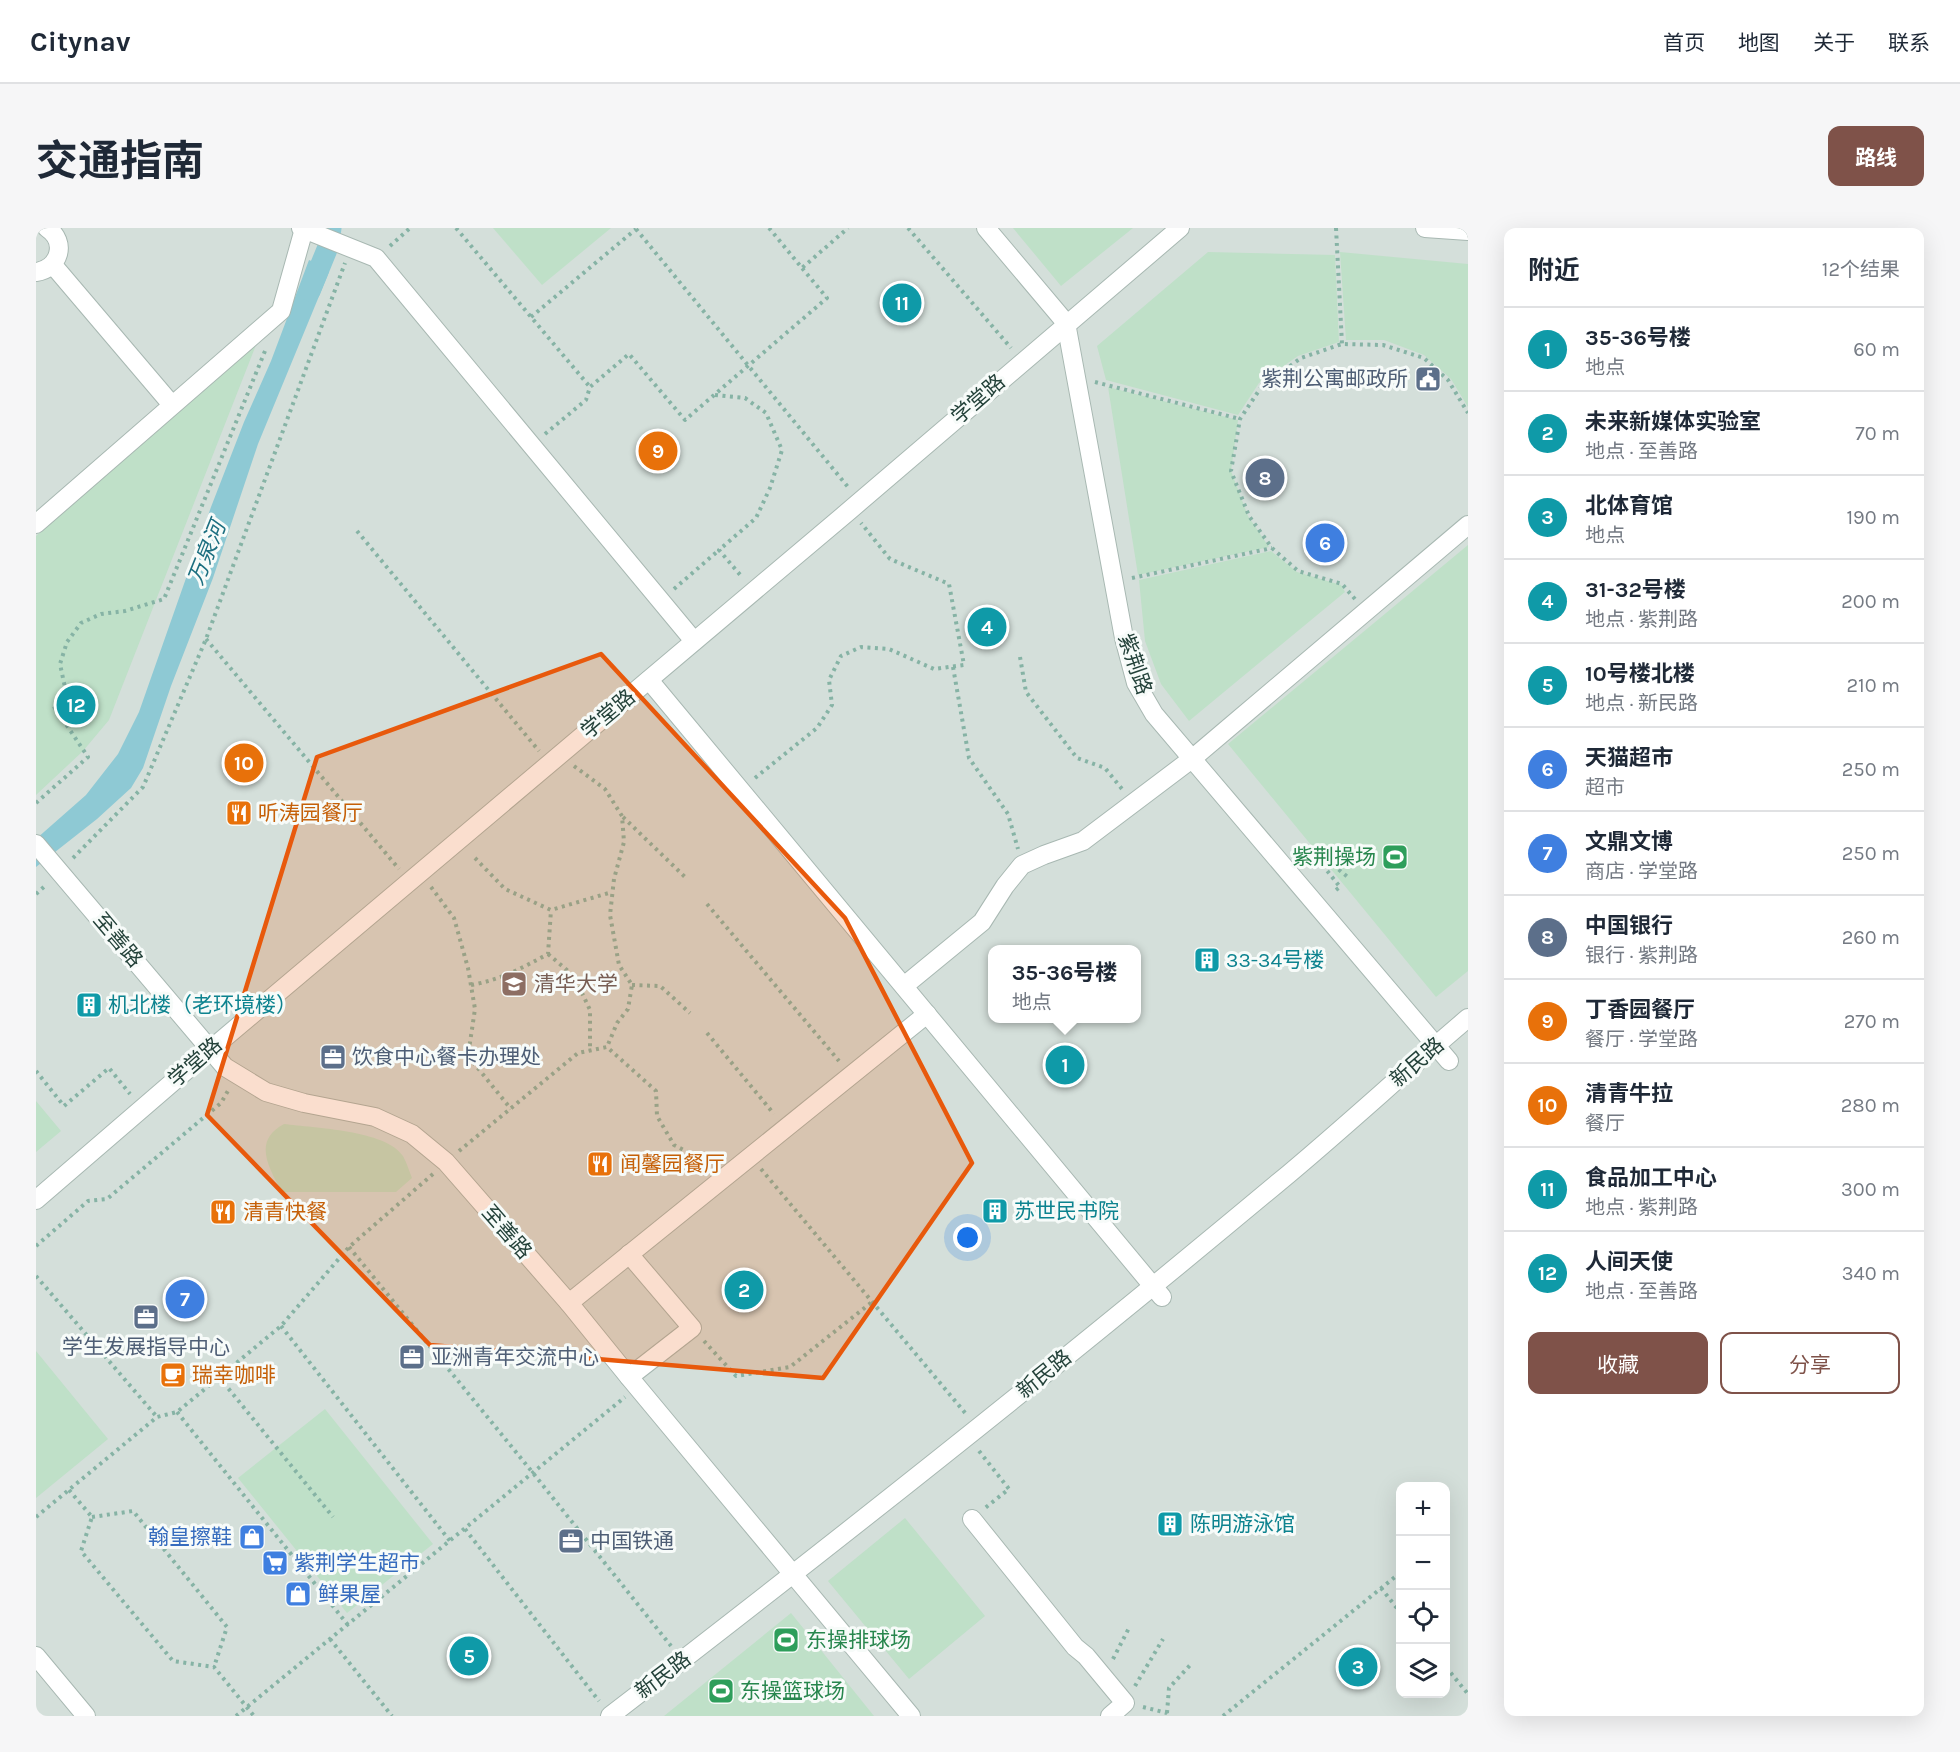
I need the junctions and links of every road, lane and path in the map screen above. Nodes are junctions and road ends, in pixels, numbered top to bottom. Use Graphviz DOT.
graph roads {
  1 [pos="410,228"];
  2 [pos="456,228"];
  3 [pos="769,228"];
  4 [pos="848,228"];
  5 [pos="908,228"];
  6 [pos="986,228"];
  7 [pos="1180,228"];
  8 [pos="1336,228"];
  9 [pos="1425,228"];
  10 [pos="53,229"];
  11 [pos="303,229"];
  12 [pos="637,229"];
  13 [pos="1468,231"];
  14 [pos="350,249"];
  15 [pos="376,258"];
  16 [pos="44,268"];
  17 [pos="802,268"];
  18 [pos="531,317"];
  19 [pos="1066,323"];
  20 [pos="267,344"];
  21 [pos="1342,344"];
  22 [pos="1022,361"];
  23 [pos="748,367"];
  24 [pos="1077,378"];
  25 [pos="590,387"];
  26 [pos="714,395"];
  27 [pos="172,405"];
  28 [pos="1468,413"];
  29 [pos="1240,419"];
  30 [pos="531,446"];
  31 [pos="855,506"];
  32 [pos="36,524"];
  33 [pos="1468,525"];
  34 [pos="357,531"];
  35 [pos="1272,548"];
  36 [pos="719,550"];
  37 [pos="1114,582"];
  38 [pos="754,591"];
  39 [pos="660,600"];
  40 [pos="1366,610"];
  41 [pos="206,639"];
  42 [pos="694,641"];
  43 [pos="1020,657"];
  44 [pos="953,667"];
  45 [pos="648,680"];
  46 [pos="1193,758"];
  47 [pos="554,759"];
  48 [pos="740,790"];
  49 [pos="36,803"];
  50 [pos="1134,803"];
  51 [pos="622,816"];
  52 [pos="36,844"];
  53 [pos="475,858"];
  54 [pos="1022,865"];
  55 [pos="56,866"];
  56 [pos="415,877"];
  57 [pos="684,877"];
  58 [pos="1348,878"];
  59 [pos="1336,890"];
  60 [pos="613,892"];
  61 [pos="707,904"];
  62 [pos="551,910"];
  63 [pos="548,954"];
  64 [pos="471,985"];
  65 [pos="632,986"];
  66 [pos="904,987"];
  67 [pos="690,1013"];
  68 [pos="927,1014"];
  69 [pos="1468,1018"];
  70 [pos="707,1033"];
  71 [pos="1436,1045"];
  72 [pos="607,1047"];
  73 [pos="210,1050"];
  74 [pos="590,1051"];
  75 [pos="1449,1061"];
  76 [pos="36,1071"];
  77 [pos="852,1075"];
  78 [pos="236,1076"];
  79 [pos="141,1109"];
  80 [pos="511,1109"];
  81 [pos="786,1128"];
  82 [pos="751,1157"];
  83 [pos="446,1162"];
  84 [pos="719,1182"];
  85 [pos="36,1200"];
  86 [pos="36,1246"];
  87 [pos="349,1247"];
  88 [pos="629,1254"];
  89 [pos="36,1276"];
  90 [pos="1157,1292"];
  91 [pos="872,1302"];
  92 [pos="569,1303"];
  93 [pos="281,1326"];
  94 [pos="692,1328"];
  95 [pos="219,1377"];
  96 [pos="633,1382"];
  97 [pos="177,1412"];
  98 [pos="157,1417"];
  99 [pos="972,1432"];
  100 [pos="533,1473"];
  101 [pos="69,1490"];
  102 [pos="36,1517"];
  103 [pos="92,1517"];
  104 [pos="333,1517"];
  105 [pos="972,1519"];
  106 [pos="465,1529"];
  107 [pos="450,1541"];
  108 [pos="792,1573"];
  109 [pos="1395,1577"];
  110 [pos="1381,1588"];
  111 [pos="1396,1606"];
  112 [pos="348,1625"];
  113 [pos="1130,1626"];
  114 [pos="330,1639"];
  115 [pos="1163,1640"];
  116 [pos="36,1656"];
  117 [pos="683,1661"];
  118 [pos="1192,1663"];
  119 [pos="214,1667"];
  120 [pos="1450,1672"];
  121 [pos="1100,1673"];
  122 [pos="1468,1694"];
  123 [pos="1125,1703"];
  124 [pos="247,1707"];
  125 [pos="1168,1714"];
  126 [pos="86,1716"];
  127 [pos="236,1716"];
  128 [pos="254,1716"];
  129 [pos="392,1716"];
  130 [pos="610,1716"];
  131 [pos="911,1716"];
  132 [pos="1110,1716"];
  133 [pos="1223,1716"];
  1 -- 15 [label="path"];
  2 -- 18 [label="path"];
  3 -- 17 [label="path"];
  4 -- 17 [label="path"];
  5 -- 22 [label="path"];
  6 -- 19 [label="street, 紫荆路"];
  7 -- 19 [label="street, 学堂路"];
  8 -- 21 [label="path"];
  9 -- 13 [label="street"];
  10 -- 16 [label="street"];
  11 -- 14 [label="street"];
  11 -- 27 [label="street"];
  12 -- 18 [label="path"];
  12 -- 23 [label="path"];
  14 -- 15 [label="street"];
  14 -- 41 [label="path"];
  15 -- 30 [label="street"];
  16 -- 27 [label="street"];
  17 -- 23 [label="path"];
  18 -- 25 [label="path"];
  19 -- 22 [label="street, 学堂路"];
  19 -- 24 [label="street, 紫荆路"];
  20 -- 49 [label="path"];
  21 -- 28 [label="path"];
  21 -- 29 [label="path"];
  22 -- 31 [label="street, 学堂路"];
  23 -- 26 [label="path"];
  23 -- 31 [label="path"];
  24 -- 29 [label="path"];
  24 -- 37 [label="street, 紫荆路"];
  25 -- 26 [label="path"];
  25 -- 30 [label="path"];
  26 -- 36 [label="path"];
  27 -- 32 [label="street"];
  29 -- 35 [label="path"];
  30 -- 39 [label="street"];
  31 -- 38 [label="street, 学堂路"];
  31 -- 44 [label="path"];
  33 -- 40 [label="street"];
  34 -- 47 [label="path"];
  35 -- 37 [label="path"];
  35 -- 40 [label="path"];
  36 -- 38 [label="path"];
  36 -- 39 [label="path"];
  37 -- 46 [label="street, 紫荆路"];
  38 -- 42 [label="street, 学堂路"];
  39 -- 42 [label="street"];
  40 -- 46 [label="street"];
  41 -- 55 [label="path"];
  41 -- 56 [label="path"];
  42 -- 45 [label="street, 学堂路"];
  43 -- 50 [label="path"];
  44 -- 48 [label="path"];
  44 -- 54 [label="path"];
  45 -- 47 [label="street, 学堂路"];
  45 -- 48 [label="street"];
  46 -- 50 [label="street"];
  46 -- 71 [label="street, 紫荆路"];
  47 -- 51 [label="path"];
  47 -- 56 [label="street, 学堂路"];
  48 -- 66 [label="street"];
  50 -- 54 [label="street"];
  51 -- 57 [label="path"];
  51 -- 60 [label="path"];
  52 -- 55 [label="street, 至善路"];
  53 -- 62 [label="path"];
  54 -- 66 [label="street"];
  55 -- 73 [label="street, 至善路"];
  56 -- 64 [label="path"];
  56 -- 73 [label="street, 学堂路"];
  58 -- 59 [label="path"];
  60 -- 62 [label="path"];
  60 -- 65 [label="path"];
  61 -- 77 [label="path"];
  62 -- 63 [label="path"];
  63 -- 64 [label="path"];
  63 -- 74 [label="path"];
  64 -- 80 [label="path"];
  65 -- 67 [label="path"];
  65 -- 72 [label="path"];
  66 -- 68 [label="street"];
  68 -- 77 [label="street"];
  68 -- 90 [label="street"];
  69 -- 71 [label="street, 新民路"];
  70 -- 81 [label="path"];
  71 -- 75 [label="street, 紫荆路"];
  71 -- 90 [label="street, 新民路"];
  72 -- 74 [label="path"];
  72 -- 84 [label="path"];
  73 -- 78 [label="street, 至善路"];
  73 -- 79 [label="street, 学堂路"];
  74 -- 80 [label="path"];
  76 -- 79 [label="path"];
  77 -- 81 [label="street"];
  78 -- 83 [label="street, 至善路"];
  78 -- 86 [label="path"];
  79 -- 85 [label="street, 学堂路"];
  80 -- 83 [label="path"];
  81 -- 82 [label="street"];
  82 -- 84 [label="street"];
  82 -- 91 [label="path"];
  83 -- 87 [label="path"];
  83 -- 92 [label="street, 至善路"];
  84 -- 88 [label="street"];
  87 -- 93 [label="path"];
  87 -- 100 [label="path"];
  88 -- 92 [label="street"];
  88 -- 94 [label="street"];
  89 -- 98 [label="path"];
  90 -- 99 [label="street, 新民路"];
  91 -- 94 [label="path"];
  91 -- 99 [label="path"];
  92 -- 96 [label="street, 至善路"];
  93 -- 95 [label="path"];
  93 -- 107 [label="path"];
  94 -- 96 [label="street"];
  95 -- 97 [label="path"];
  95 -- 104 [label="path"];
  96 -- 100 [label="path"];
  96 -- 108 [label="street, 至善路"];
  97 -- 98 [label="path"];
  97 -- 112 [label="path"];
  98 -- 101 [label="path"];
  99 -- 105 [label="path"];
  99 -- 108 [label="street, 新民路"];
  100 -- 106 [label="path"];
  100 -- 117 [label="path"];
  101 -- 102 [label="path"];
  101 -- 103 [label="path"];
  103 -- 119 [label="path"];
  103 -- 119 [label="path"];
  105 -- 121 [label="street"];
  106 -- 107 [label="path"];
  106 -- 130 [label="path"];
  107 -- 112 [label="path"];
  108 -- 117 [label="street, 新民路"];
  108 -- 131 [label="street, 至善路"];
  109 -- 110 [label="path"];
  110 -- 111 [label="path"];
  110 -- 133 [label="path"];
  112 -- 114 [label="path"];
  113 -- 121 [label="path"];
  114 -- 124 [label="path"];
  114 -- 129 [label="path"];
  115 -- 123 [label="path"];
  116 -- 126 [label="street"];
  117 -- 130 [label="street, 新民路"];
  118 -- 125 [label="path"];
  119 -- 124 [label="path"];
  120 -- 122 [label="path"];
  121 -- 123 [label="street"];
  123 -- 125 [label="path"];
  123 -- 132 [label="street"];
  124 -- 127 [label="path"];
  124 -- 128 [label="path"];
}
